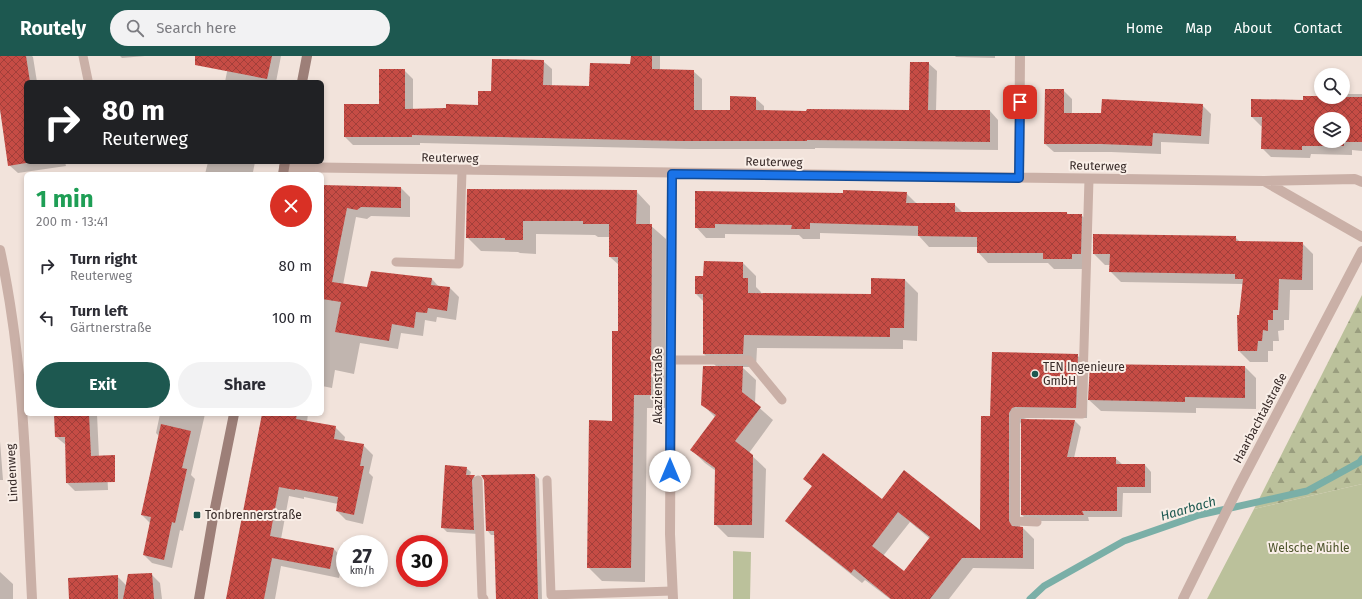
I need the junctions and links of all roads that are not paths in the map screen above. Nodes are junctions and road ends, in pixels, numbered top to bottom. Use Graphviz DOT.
graph roads {
  1 [pos="83,56"];
  2 [pos="307,56"];
  3 [pos="1020,56"];
  4 [pos="88,80"];
  5 [pos="302,80"];
  6 [pos="284,168"];
  7 [pos="462,171"];
  8 [pos="672,174"];
  9 [pos="1019,178"];
  10 [pos="1089,179"];
  11 [pos="1264,181"];
  12 [pos="1362,182"];
  13 [pos="1362,237"];
  14 [pos="0,250"];
  15 [pos="1362,251"];
  16 [pos="396,262"];
  17 [pos="671,360"];
  18 [pos="782,400"];
  19 [pos="234,416"];
  20 [pos="478,480"];
  21 [pos="547,480"];
  22 [pos="1037,522"];
  23 [pos="672,595"];
  24 [pos="32,599"];
  25 [pos="199,599"];
  26 [pos="484,599"];
  27 [pos="1183,599"];
  1 -- 4 [label="lane"];
  2 -- 5 [label="main road"];
  3 -- 9 [label="street"];
  6 -- 7 [label="street, Reuterweg"];
  7 -- 8 [label="street, Reuterweg"];
  7 -- 16 [label="lane"];
  8 -- 9 [label="street, Reuterweg"];
  8 -- 17 [label="street, Akazienstraße"];
  9 -- 10 [label="street, Reuterweg"];
  10 -- 11 [label="street, Reuterweg"];
  10 -- 22 [label="lane"];
  11 -- 12 [label="street, Reuterweg"];
  11 -- 13 [label="street, Reuterweg"];
  14 -- 24 [label="street, Lindenweg"];
  15 -- 27 [label="street, Haarbachtalstraße"];
  17 -- 18 [label="lane"];
  17 -- 23 [label="street, Akazienstraße"];
  19 -- 25 [label="main road"];
  20 -- 26 [label="lane"];
  21 -- 23 [label="lane"];
}
